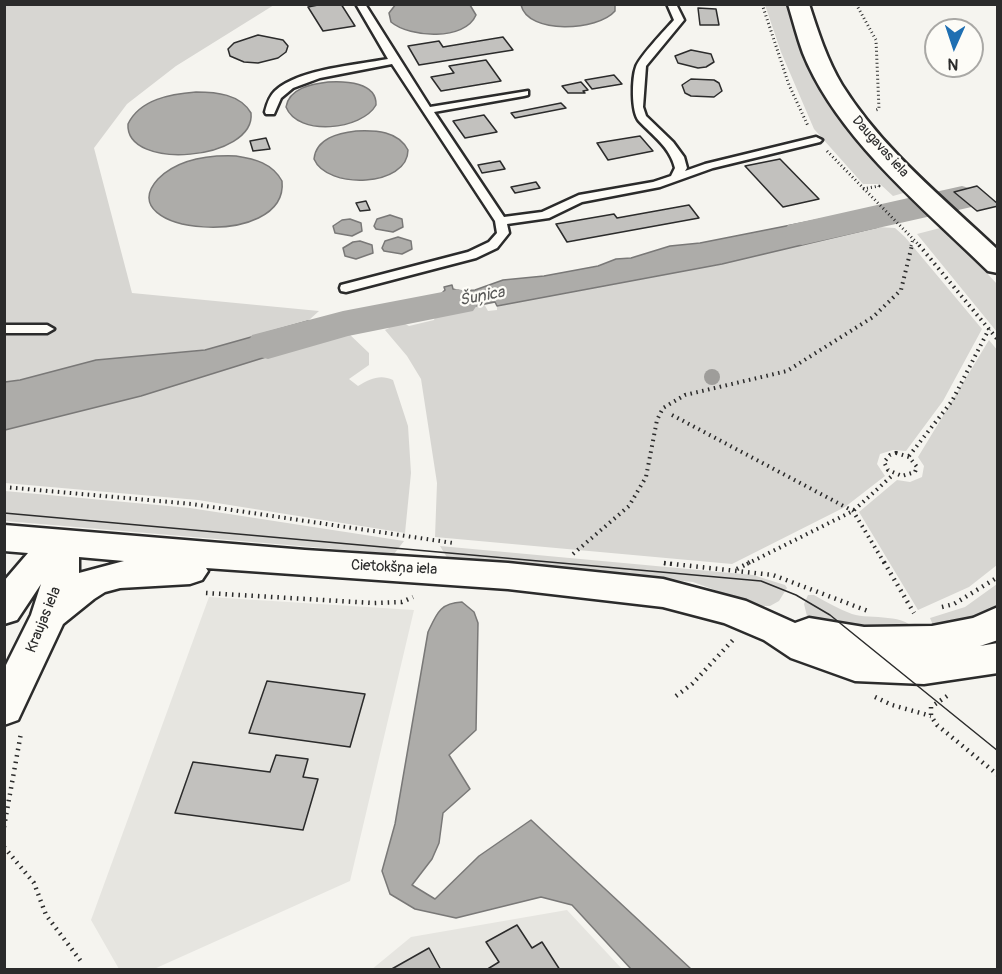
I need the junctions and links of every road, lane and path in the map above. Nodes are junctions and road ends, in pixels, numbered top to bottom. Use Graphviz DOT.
graph roads {
  1 [pos="360,4"];
  2 [pos="671,4"];
  3 [pos="762,4"];
  4 [pos="798,4"];
  5 [pos="856,4"];
  6 [pos="393,61"];
  7 [pos="524,93"];
  8 [pos="429,110"];
  9 [pos="270,112"];
  10 [pos="854,120"];
  11 [pos="816,140"];
  12 [pos="675,178"];
  13 [pos="501,221"];
  14 [pos="911,237"];
  15 [pos="996,263"];
  16 [pos="346,288"];
  17 [pos="989,328"];
  18 [pos="4,329"];
  19 [pos="47,329"];
  20 [pos="998,340"];
  21 [pos="672,414"];
  22 [pos="909,456"];
  23 [pos="894,474"];
  24 [pos="4,488"];
  25 [pos="853,511"];
  26 [pos="4,538"];
  27 [pos="424,540"];
  28 [pos="60,543"];
  29 [pos="573,554"];
  30 [pos="304,563"];
  31 [pos="998,577"];
  32 [pos="205,593"];
  33 [pos="420,594"];
  34 [pos="4,610"];
  35 [pos="935,610"];
  36 [pos="878,613"];
  37 [pos="49,615"];
  38 [pos="906,615"];
  39 [pos="998,621"];
  40 [pos="777,630"];
  41 [pos="726,633"];
  42 [pos="998,658"];
  43 [pos="952,692"];
  44 [pos="676,696"];
  45 [pos="873,696"];
  46 [pos="930,716"];
  47 [pos="15,718"];
  48 [pos="998,775"];
  49 [pos="4,826"];
  50 [pos="4,847"];
  51 [pos="83,964"];
  1 -- 6 [label="lane"];
  2 -- 12 [label="lane"];
  3 -- 11 [label="path"];
  4 -- 10 [label="street, Daugavas iela"];
  5 -- 10 [label="path"];
  6 -- 8 [label="lane"];
  6 -- 9 [label="lane"];
  7 -- 8 [label="lane"];
  8 -- 13 [label="lane"];
  10 -- 15 [label="street, Daugavas iela"];
  11 -- 12 [label="lane"];
  11 -- 14 [label="path"];
  12 -- 13 [label="lane"];
  13 -- 16 [label="lane"];
  14 -- 17 [label="path"];
  14 -- 29 [label="path"];
  17 -- 20 [label="path"];
  17 -- 22 [label="path"];
  18 -- 19 [label="lane"];
  21 -- 25 [label="path"];
  22 -- 23 [label="path"];
  22 -- 23 [label="path"];
  23 -- 25 [label="path"];
  24 -- 27 [label="path"];
  25 -- 36 [label="path"];
  25 -- 38 [label="path"];
  26 -- 28 [label="street, Cietokšņa iela"];
  28 -- 30 [label="street, Cietokšņa iela"];
  28 -- 34 [label="street, Kraujas iela"];
  28 -- 37 [label="street, Kraujas iela"];
  30 -- 37 [label="street"];
  30 -- 40 [label="street, Cietokšņa iela"];
  31 -- 35 [label="path"];
  32 -- 33 [label="path"];
  37 -- 47 [label="street, Kraujas iela"];
  39 -- 40 [label="street, Cietokšņa iela"];
  40 -- 42 [label="street, Cietokšņa iela"];
  41 -- 44 [label="path"];
  43 -- 46 [label="path"];
  45 -- 46 [label="path"];
  46 -- 48 [label="path"];
  47 -- 49 [label="path"];
  50 -- 51 [label="path"];
}
